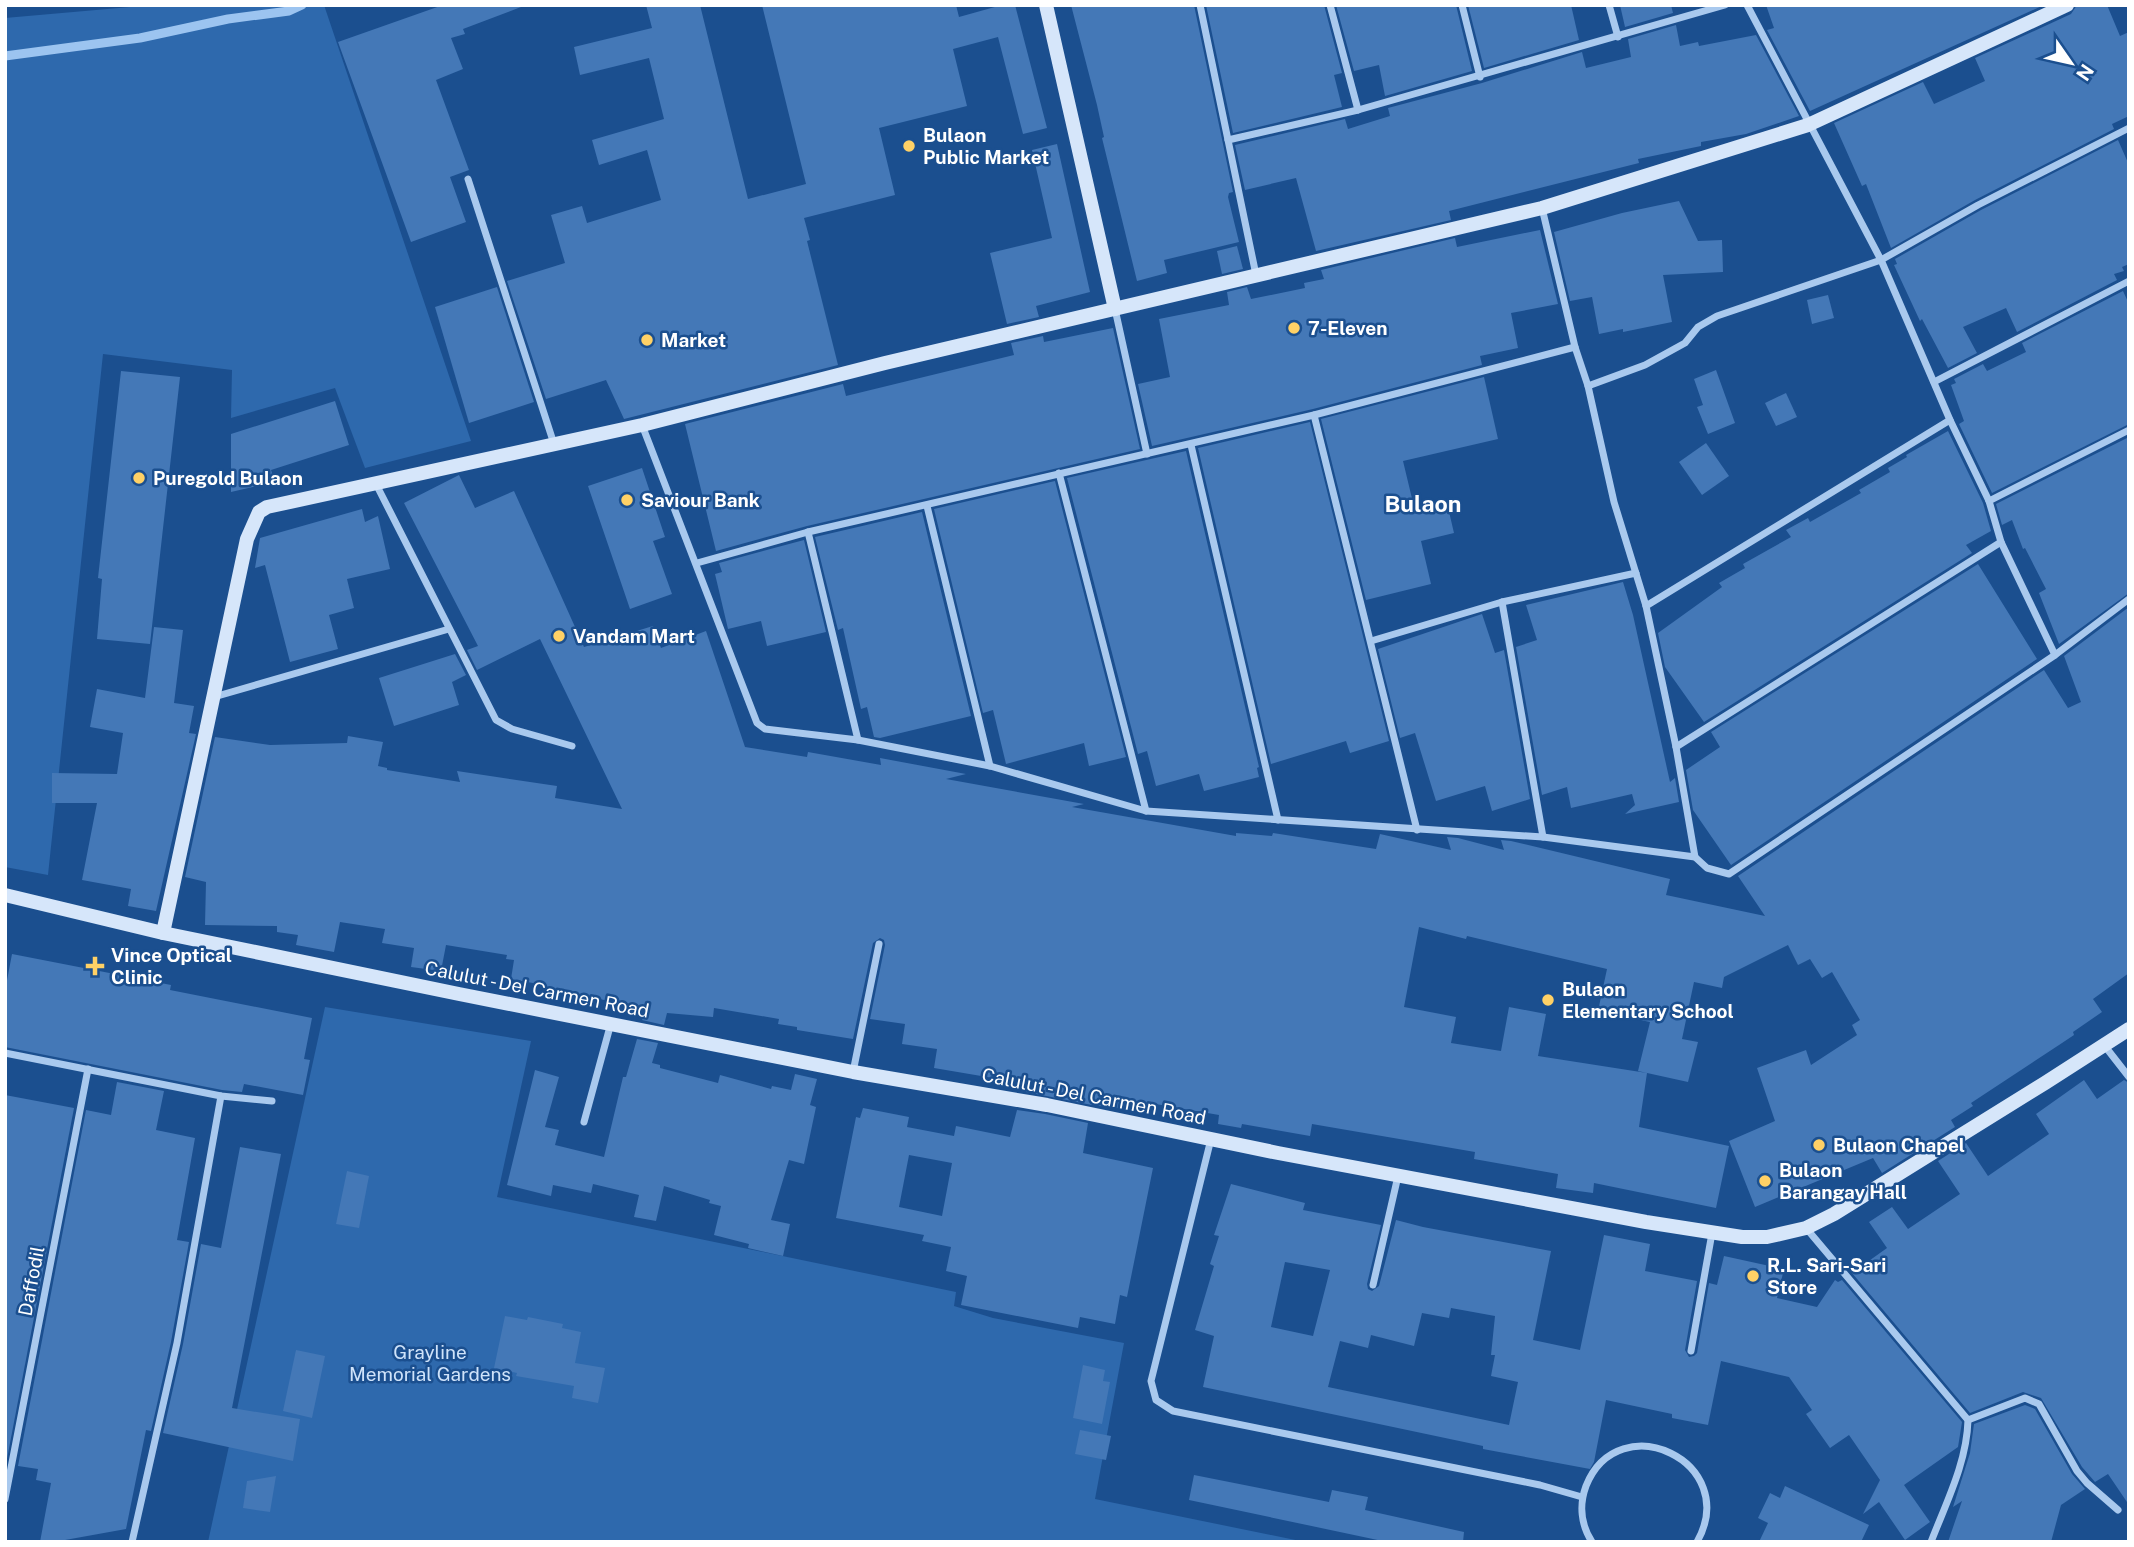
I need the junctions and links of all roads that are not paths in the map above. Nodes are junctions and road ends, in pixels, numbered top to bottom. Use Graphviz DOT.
graph roads {
  1 [pos="1046,5"];
  2 [pos="1200,5"];
  3 [pos="1330,5"];
  4 [pos="1462,5"];
  5 [pos="1609,5"];
  6 [pos="1725,5"];
  7 [pos="1746,5"];
  8 [pos="2067,5"];
  9 [pos="1618,37"];
  10 [pos="1480,77"];
  11 [pos="1358,110"];
  12 [pos="1808,125"];
  13 [pos="2129,128"];
  14 [pos="1228,140"];
  15 [pos="468,179"];
  16 [pos="1542,208"];
  17 [pos="1881,261"];
  18 [pos="1256,276"];
  19 [pos="2129,281"];
  20 [pos="1115,309"];
  21 [pos="1575,347"];
  22 [pos="1934,382"];
  23 [pos="1588,386"];
  24 [pos="1314,415"];
  25 [pos="1950,420"];
  26 [pos="642,425"];
  27 [pos="2129,430"];
  28 [pos="554,444"];
  29 [pos="1191,445"];
  30 [pos="1147,454"];
  31 [pos="1059,472"];
  32 [pos="376,484"];
  33 [pos="1989,501"];
  34 [pos="927,506"];
  35 [pos="808,532"];
  36 [pos="2001,542"];
  37 [pos="697,563"];
  38 [pos="1636,573"];
  39 [pos="2129,599"];
  40 [pos="1502,602"];
  41 [pos="1646,606"];
  42 [pos="449,629"];
  43 [pos="1371,641"];
  44 [pos="2056,655"];
  45 [pos="213,698"];
  46 [pos="858,740"];
  47 [pos="572,747"];
  48 [pos="1676,747"];
  49 [pos="990,766"];
  50 [pos="1146,811"];
  51 [pos="1278,820"];
  52 [pos="1418,830"];
  53 [pos="1543,837"];
  54 [pos="1695,857"];
  55 [pos="5,895"];
  56 [pos="163,933"];
  57 [pos="879,944"];
  58 [pos="612,1023"];
  59 [pos="2129,1029"];
  60 [pos="2104,1044"];
  61 [pos="5,1053"];
  62 [pos="88,1069"];
  63 [pos="853,1072"];
  64 [pos="2129,1077"];
  65 [pos="221,1096"];
  66 [pos="272,1101"];
  67 [pos="584,1122"];
  68 [pos="1211,1139"];
  69 [pos="1398,1175"];
  70 [pos="1806,1228"];
  71 [pos="1712,1233"];
  72 [pos="1373,1285"];
  73 [pos="1691,1351"];
  74 [pos="1968,1420"];
  75 [pos="1582,1497"];
  76 [pos="5,1499"];
  77 [pos="2118,1510"];
  78 [pos="132,1542"];
  79 [pos="1592,1542"];
  80 [pos="1697,1542"];
  81 [pos="1931,1542"];
  1 -- 20 [label="street"];
  2 -- 14 [label="street"];
  3 -- 11 [label="street"];
  4 -- 10 [label="street"];
  5 -- 9 [label="street"];
  6 -- 9 [label="street"];
  7 -- 12 [label="street"];
  8 -- 12 [label="street"];
  9 -- 10 [label="street"];
  10 -- 11 [label="street"];
  11 -- 14 [label="street"];
  12 -- 16 [label="street"];
  12 -- 17 [label="street"];
  13 -- 17 [label="street"];
  14 -- 18 [label="street"];
  15 -- 28 [label="street"];
  16 -- 18 [label="street"];
  16 -- 21 [label="street"];
  17 -- 22 [label="street"];
  17 -- 23 [label="street"];
  18 -- 20 [label="street"];
  19 -- 22 [label="street"];
  20 -- 26 [label="street"];
  20 -- 30 [label="street"];
  21 -- 23 [label="street"];
  21 -- 24 [label="street"];
  22 -- 25 [label="street"];
  23 -- 38 [label="street"];
  24 -- 29 [label="street"];
  24 -- 43 [label="street"];
  25 -- 33 [label="street"];
  25 -- 41 [label="street"];
  26 -- 28 [label="street"];
  26 -- 37 [label="street"];
  27 -- 33 [label="street"];
  28 -- 32 [label="street"];
  29 -- 30 [label="street"];
  29 -- 51 [label="street"];
  30 -- 31 [label="street"];
  31 -- 34 [label="street"];
  31 -- 50 [label="street"];
  32 -- 42 [label="street"];
  32 -- 45 [label="street"];
  33 -- 36 [label="street"];
  34 -- 35 [label="street"];
  34 -- 49 [label="street"];
  35 -- 37 [label="street"];
  35 -- 46 [label="street"];
  36 -- 44 [label="street"];
  36 -- 48 [label="street"];
  37 -- 46 [label="street"];
  38 -- 40 [label="street"];
  38 -- 41 [label="street"];
  39 -- 44 [label="street"];
  40 -- 43 [label="street"];
  40 -- 53 [label="street"];
  41 -- 48 [label="street"];
  42 -- 45 [label="street"];
  42 -- 47 [label="street"];
  43 -- 52 [label="street"];
  44 -- 54 [label="street"];
  45 -- 56 [label="street"];
  46 -- 49 [label="street"];
  48 -- 54 [label="street"];
  49 -- 50 [label="street"];
  50 -- 51 [label="street"];
  51 -- 52 [label="street"];
  52 -- 53 [label="street"];
  53 -- 54 [label="street"];
  55 -- 56 [label="street, Calulut - Del Carmen Road"];
  56 -- 58 [label="street, Calulut - Del Carmen Road"];
  57 -- 63 [label="street"];
  58 -- 63 [label="street, Calulut - Del Carmen Road"];
  58 -- 67 [label="street"];
  59 -- 60 [label="street, Calulut - Del Carmen Road"];
  60 -- 64 [label="street"];
  60 -- 70 [label="street, Calulut - Del Carmen Road"];
  61 -- 62 [label="street"];
  62 -- 65 [label="street"];
  62 -- 76 [label="street, Daffodil"];
  63 -- 68 [label="street, Calulut - Del Carmen Road"];
  65 -- 66 [label="street"];
  65 -- 78 [label="street"];
  68 -- 69 [label="street, Calulut - Del Carmen Road"];
  68 -- 75 [label="street"];
  69 -- 71 [label="street, Calulut - Del Carmen Road"];
  69 -- 72 [label="street"];
  70 -- 71 [label="street, Calulut - Del Carmen Road"];
  70 -- 74 [label="street"];
  71 -- 73 [label="street"];
  74 -- 77 [label="street"];
  74 -- 81 [label="street"];
  75 -- 79 [label="street"];
  75 -- 80 [label="street"];
}
